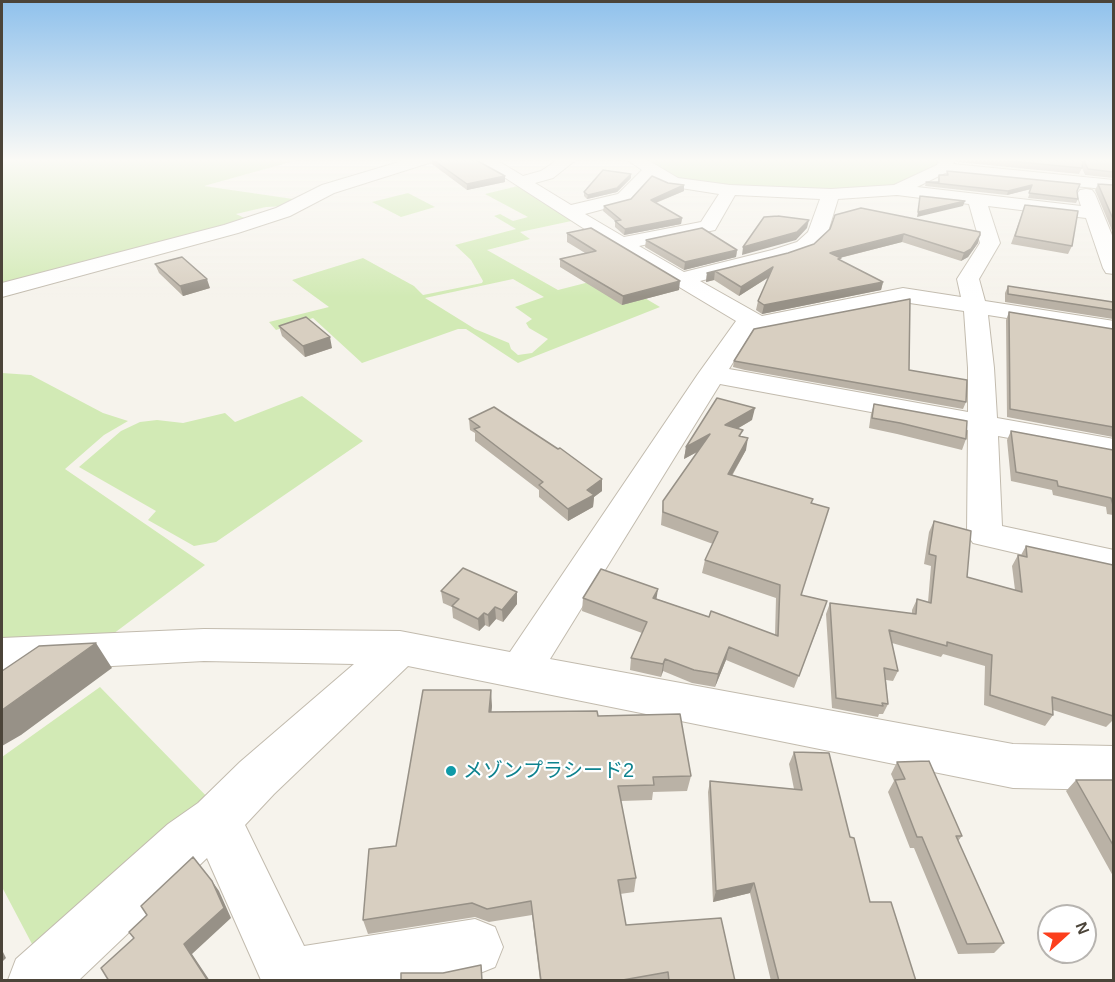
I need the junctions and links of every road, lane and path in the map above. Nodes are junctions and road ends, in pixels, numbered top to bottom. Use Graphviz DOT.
graph roads {
  1 [pos="297,205"];
  2 [pos="560,205"];
  3 [pos="599,205"];
  4 [pos="721,205"];
  5 [pos="827,205"];
  6 [pos="978,205"];
  7 [pos="1020,205"];
  8 [pos="1091,205"];
  9 [pos="570,211"];
  10 [pos="1094,213"];
  11 [pos="621,244"];
  12 [pos="1113,268"];
  13 [pos="680,279"];
  14 [pos="2,290"];
  15 [pos="975,306"];
  16 [pos="758,324"];
  17 [pos="1113,328"];
  18 [pos="711,374"];
  19 [pos="983,424"];
  20 [pos="1113,448"];
  21 [pos="1113,563"];
  22 [pos="400,648"];
  23 [pos="2,655"];
  24 [pos="520,671"];
  25 [pos="1113,768"];
  26 [pos="216,820"];
  27 [pos="475,947"];
  28 [pos="289,980"];
  29 [pos="37,981"];
  1 -- 14 [label="street"];
  2 -- 9 [label="street"];
  3 -- 9 [label="street"];
  4 -- 11 [label="street"];
  5 -- 13 [label="street"];
  6 -- 15 [label="street"];
  7 -- 10 [label="street"];
  8 -- 10 [label="street"];
  9 -- 11 [label="street"];
  10 -- 12 [label="street"];
  11 -- 13 [label="street"];
  13 -- 16 [label="street"];
  15 -- 16 [label="street"];
  15 -- 17 [label="street"];
  15 -- 19 [label="street"];
  16 -- 18 [label="street"];
  18 -- 19 [label="street"];
  18 -- 24 [label="street"];
  19 -- 20 [label="street"];
  19 -- 21 [label="street"];
  22 -- 23 [label="street"];
  22 -- 24 [label="street"];
  22 -- 26 [label="street"];
  24 -- 25 [label="street"];
  26 -- 28 [label="street"];
  26 -- 29 [label="street"];
  27 -- 28 [label="street"];
}
